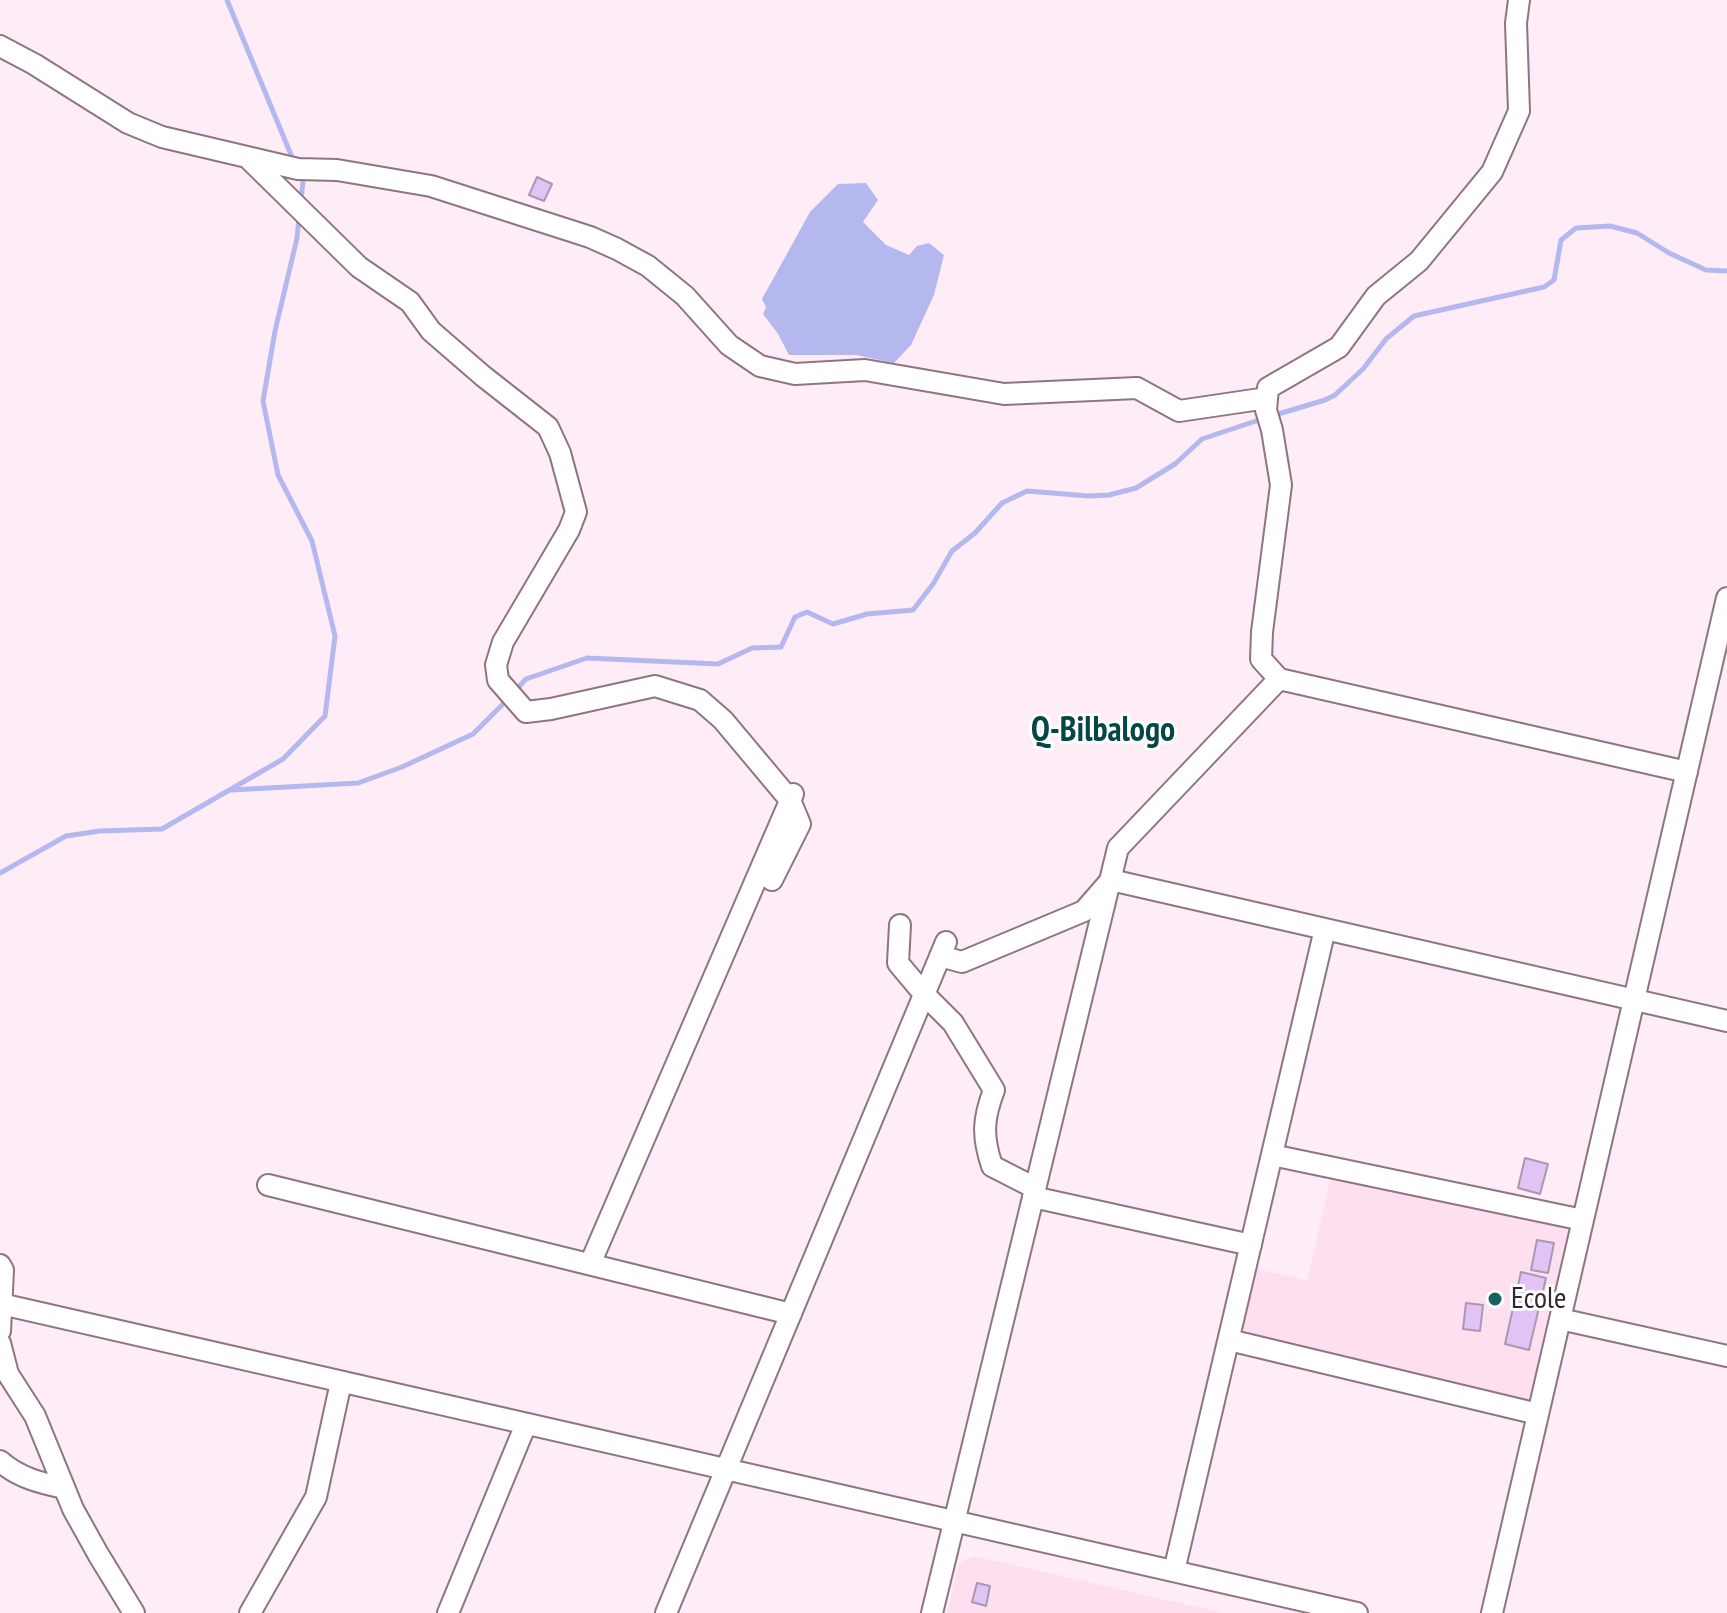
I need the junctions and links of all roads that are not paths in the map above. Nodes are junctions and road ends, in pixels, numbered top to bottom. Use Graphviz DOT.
graph roads {
  1 [pos="1519,0"];
  2 [pos="0,46"];
  3 [pos="247,157"];
  4 [pos="1268,413"];
  5 [pos="1727,598"];
  6 [pos="1279,679"];
  7 [pos="1717,684"];
  8 [pos="1687,772"];
  9 [pos="792,795"];
  10 [pos="772,880"];
  11 [pos="1111,880"];
  12 [pos="900,925"];
  13 [pos="1325,929"];
  14 [pos="924,994"];
  15 [pos="1634,1000"];
  16 [pos="1727,1021"];
  17 [pos="1272,1155"];
  18 [pos="268,1185"];
  19 [pos="1034,1193"];
  20 [pos="1583,1220"];
  21 [pos="1251,1245"];
  22 [pos="590,1264"];
  23 [pos="0,1265"];
  24 [pos="1,1304"];
  25 [pos="791,1314"];
  26 [pos="1560,1319"];
  27 [pos="0,1331"];
  28 [pos="1229,1340"];
  29 [pos="0,1343"];
  30 [pos="1727,1356"];
  31 [pos="4,1378"];
  32 [pos="341,1382"];
  33 [pos="1538,1414"];
  34 [pos="526,1424"];
  35 [pos="0,1461"];
  36 [pos="726,1469"];
  37 [pos="64,1488"];
  38 [pos="954,1521"];
  39 [pos="1174,1571"];
  40 [pos="1300,1607"];
  41 [pos="134,1613"];
  42 [pos="250,1613"];
  43 [pos="448,1613"];
  44 [pos="666,1613"];
  45 [pos="932,1613"];
  46 [pos="1357,1613"];
  47 [pos="1492,1613"];
  1 -- 4 [label="street"];
  2 -- 3 [label="street"];
  3 -- 4 [label="street"];
  3 -- 9 [label="street"];
  4 -- 6 [label="street"];
  5 -- 7 [label="street"];
  6 -- 8 [label="street"];
  6 -- 11 [label="street"];
  7 -- 8 [label="street"];
  8 -- 15 [label="street"];
  9 -- 10 [label="street"];
  9 -- 22 [label="street"];
  11 -- 13 [label="street"];
  11 -- 14 [label="street"];
  11 -- 19 [label="street"];
  12 -- 14 [label="street"];
  13 -- 15 [label="street"];
  13 -- 17 [label="street"];
  14 -- 19 [label="street"];
  14 -- 25 [label="street"];
  15 -- 16 [label="street"];
  15 -- 20 [label="street"];
  17 -- 20 [label="street"];
  17 -- 21 [label="street"];
  18 -- 22 [label="street"];
  19 -- 21 [label="street"];
  19 -- 38 [label="street"];
  20 -- 26 [label="street"];
  21 -- 28 [label="street"];
  22 -- 25 [label="street"];
  23 -- 24 [label="street"];
  24 -- 27 [label="street"];
  24 -- 32 [label="street"];
  25 -- 36 [label="street"];
  26 -- 30 [label="street"];
  26 -- 33 [label="street"];
  28 -- 33 [label="street"];
  28 -- 39 [label="street"];
  29 -- 31 [label="street"];
  31 -- 37 [label="street"];
  32 -- 34 [label="street"];
  32 -- 42 [label="street"];
  33 -- 47 [label="street"];
  34 -- 36 [label="street"];
  34 -- 43 [label="street"];
  35 -- 37 [label="street"];
  36 -- 38 [label="street"];
  36 -- 44 [label="street"];
  37 -- 41 [label="street"];
  38 -- 39 [label="street"];
  38 -- 45 [label="street"];
  39 -- 40 [label="street"];
  40 -- 46 [label="street"];
}
